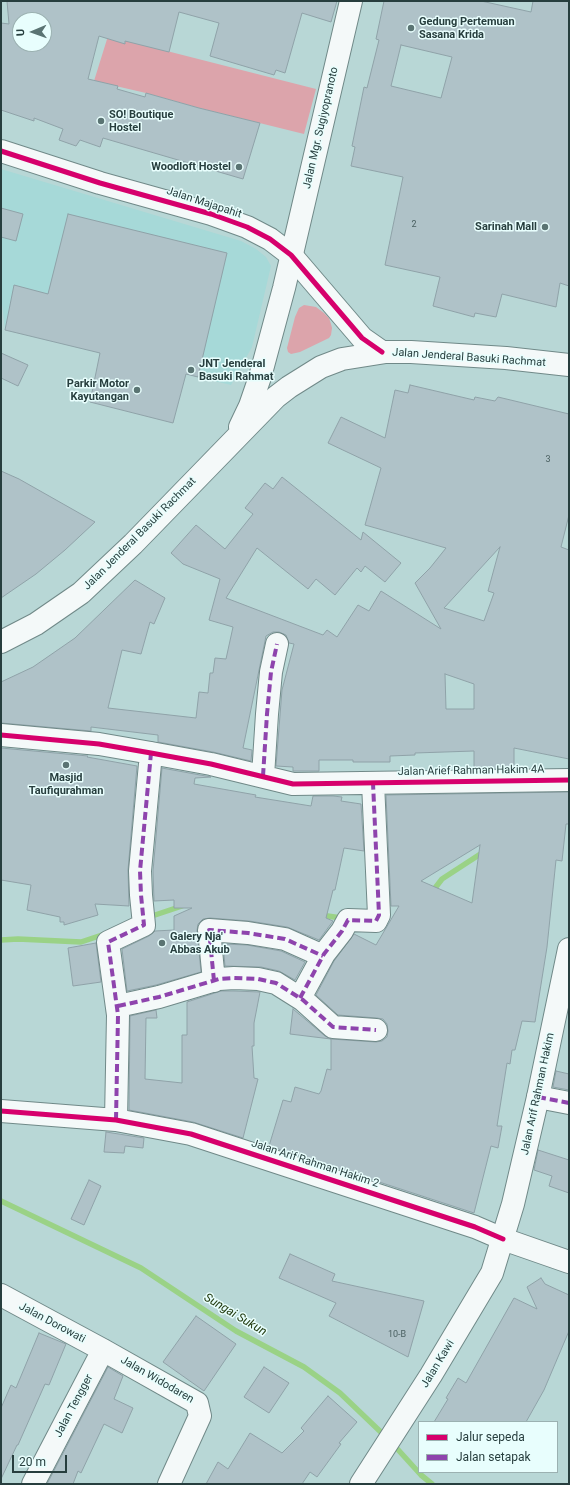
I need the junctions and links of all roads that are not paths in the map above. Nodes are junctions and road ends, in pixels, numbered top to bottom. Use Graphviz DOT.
graph roads {
  1 [pos="351,1"];
  2 [pos="1,151"];
  3 [pos="291,255"];
  4 [pos="382,352"];
  5 [pos="568,365"];
  6 [pos="232,442"];
  7 [pos="1,642"];
  8 [pos="277,644"];
  9 [pos="1,735"];
  10 [pos="151,753"];
  11 [pos="264,776"];
  12 [pos="569,780"];
  13 [pos="373,783"];
  14 [pos="569,949"];
  15 [pos="323,956"];
  16 [pos="214,981"];
  17 [pos="300,998"];
  18 [pos="118,1006"];
  19 [pos="376,1030"];
  20 [pos="538,1097"];
  21 [pos="569,1103"];
  22 [pos="1,1111"];
  23 [pos="116,1120"];
  24 [pos="503,1239"];
  25 [pos="569,1262"];
  26 [pos="1,1296"];
  27 [pos="103,1350"];
  28 [pos="364,1480"];
  29 [pos="33,1484"];
  30 [pos="169,1484"];
  1 -- 3 [label="street, Jalan Mgr. Sugiyopranoto"];
  2 -- 3 [label="street, Jalan Majapahit"];
  3 -- 4 [label="street, Jalan Majapahit"];
  3 -- 6 [label="street, Jalan Jenderal Basuki Rachmat"];
  4 -- 5 [label="street, Jalan Jenderal Basuki Rachmat"];
  4 -- 6 [label="street, Jalan Jenderal Basuki Rachmat"];
  6 -- 7 [label="street, Jalan Jenderal Basuki Rachmat"];
  8 -- 11 [label="street"];
  9 -- 10 [label="street, Jalan Arief Rahman Hakim 4A"];
  10 -- 11 [label="street, Jalan Arief Rahman Hakim 4A"];
  10 -- 18 [label="street"];
  11 -- 13 [label="street, Jalan Arief Rahman Hakim 4A"];
  12 -- 13 [label="street, Jalan Arief Rahman Hakim 4A"];
  13 -- 15 [label="street"];
  14 -- 20 [label="street, Jalan Arif Rahman Hakim"];
  15 -- 16 [label="street"];
  15 -- 17 [label="street"];
  16 -- 17 [label="street"];
  16 -- 18 [label="street"];
  17 -- 19 [label="street"];
  18 -- 23 [label="street"];
  20 -- 21 [label="street"];
  20 -- 24 [label="street, Jalan Arif Rahman Hakim"];
  22 -- 23 [label="street, Jalan Arif Rahman Hakim 2"];
  23 -- 24 [label="street, Jalan Arif Rahman Hakim 2"];
  24 -- 25 [label="street, Jalan Arif Rahman Hakim 2"];
  24 -- 28 [label="street, Jalan Kawi"];
  26 -- 27 [label="street, Jalan Dorowati"];
  27 -- 29 [label="street, Jalan Tengger"];
  27 -- 30 [label="street, Jalan Widodaren"];
}
